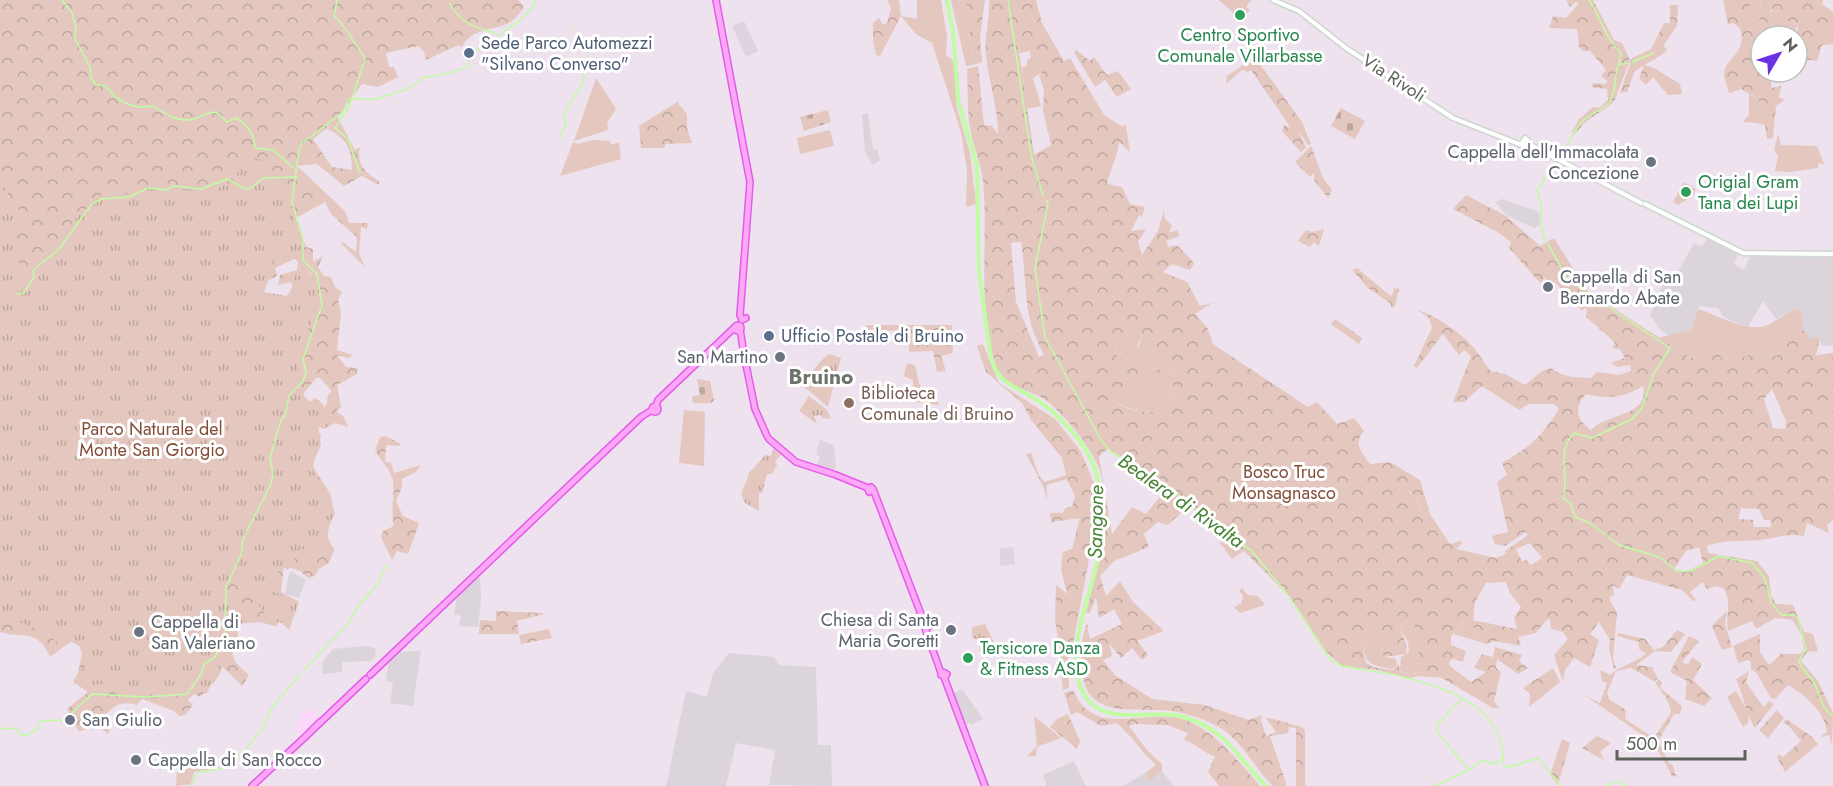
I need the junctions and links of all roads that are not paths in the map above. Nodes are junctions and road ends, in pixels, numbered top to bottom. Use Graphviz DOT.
graph roads {
  1 [pos="716,0"];
  2 [pos="1273,0"];
  3 [pos="1833,254"];
  4 [pos="739,324"];
  5 [pos="252,786"];
  6 [pos="985,786"];
  1 -- 4 [label="main road"];
  2 -- 3 [label="street, Via Rivoli"];
  4 -- 5 [label="main road"];
  4 -- 6 [label="main road"];
}
